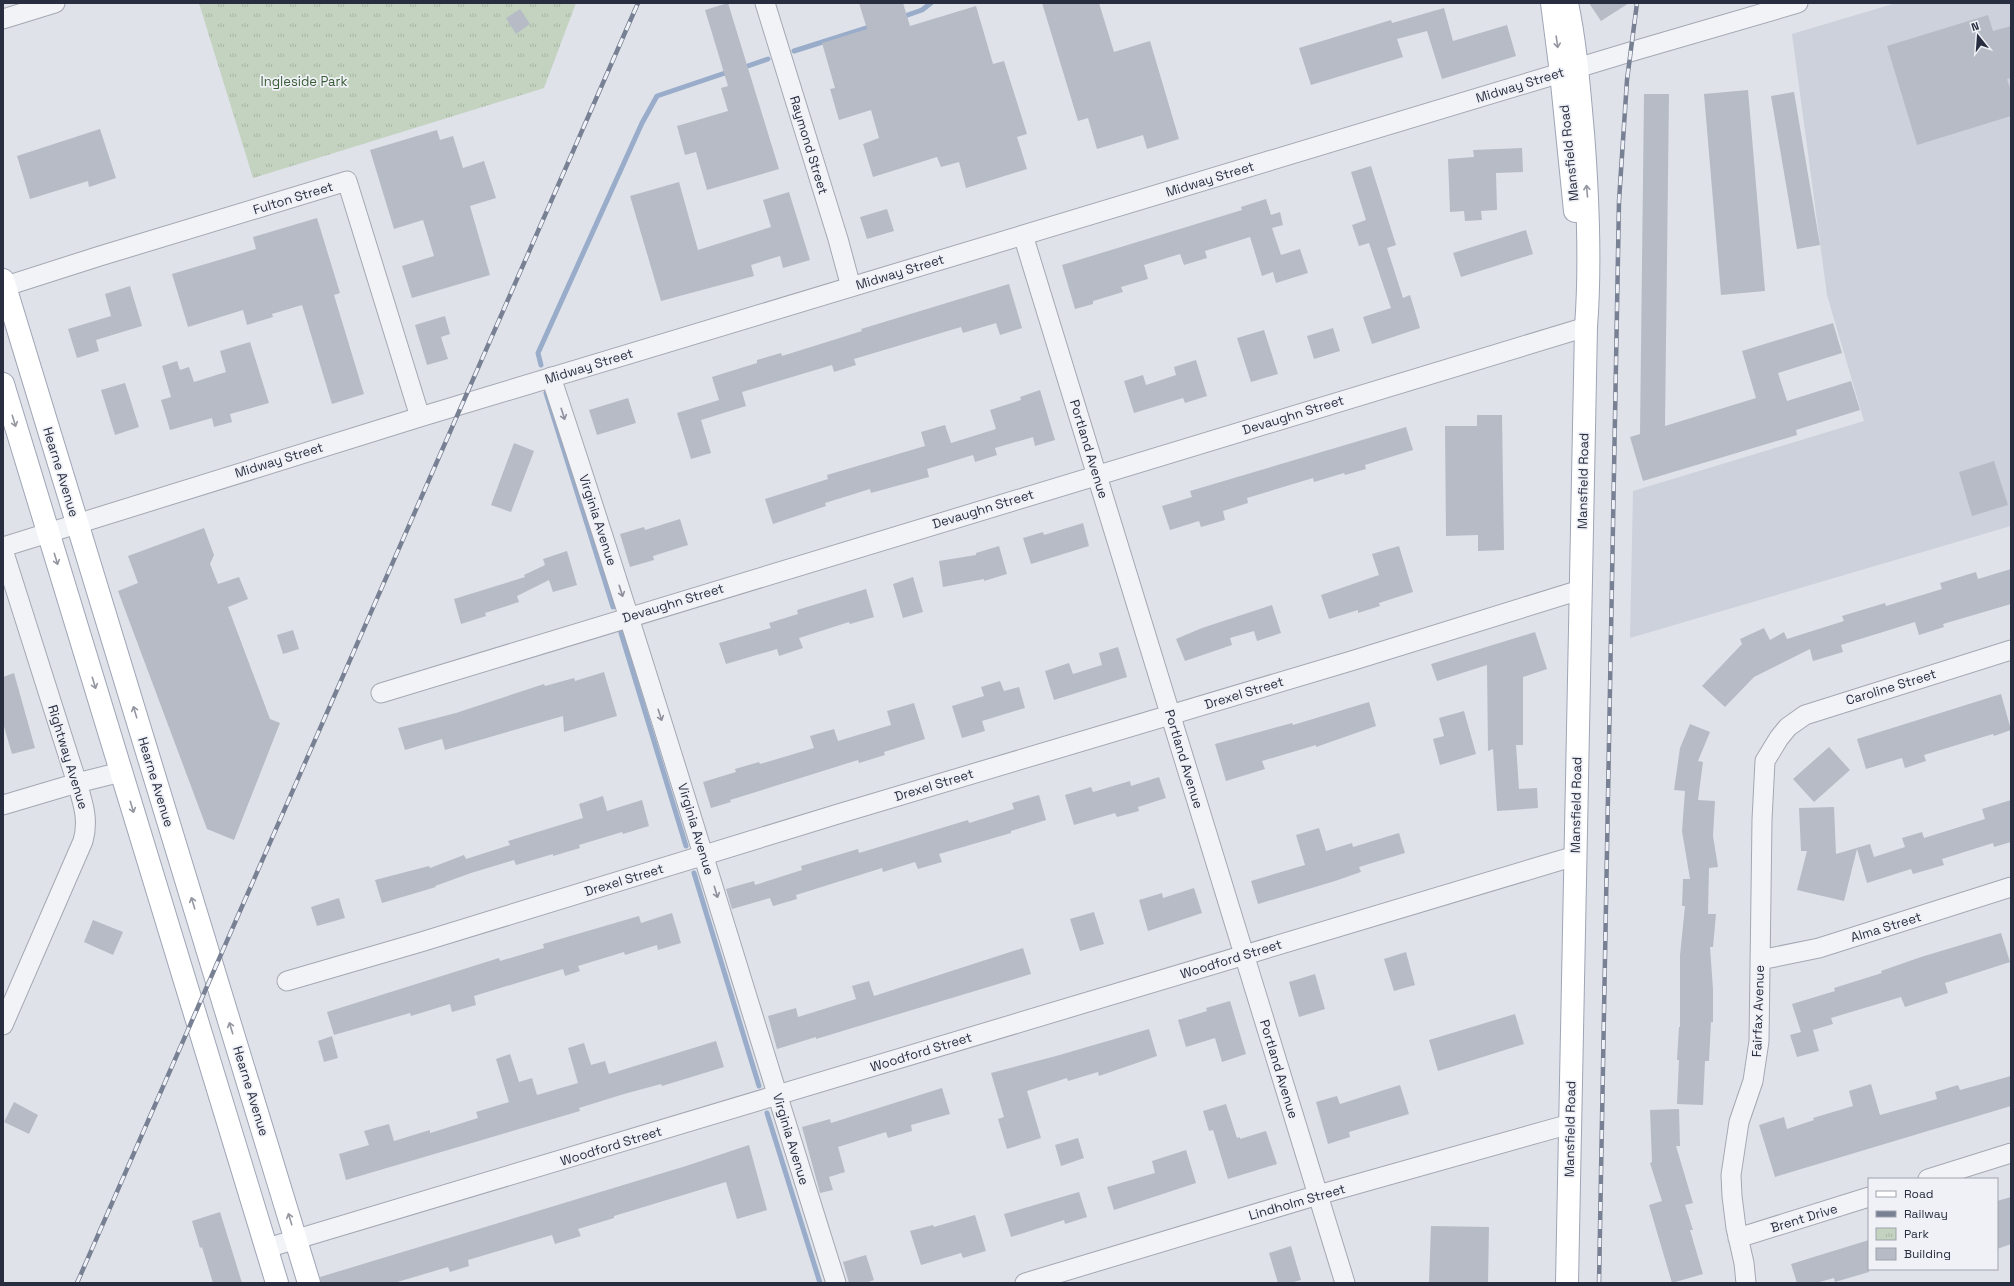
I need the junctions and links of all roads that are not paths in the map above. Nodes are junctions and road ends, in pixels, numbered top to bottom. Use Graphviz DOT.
graph roads {
  1 [pos="55,3"];
  2 [pos="765,3"];
  3 [pos="1552,3"];
  4 [pos="1567,3"];
  5 [pos="1798,3"];
  6 [pos="3,19"];
  7 [pos="1570,70"];
  8 [pos="1023,235"];
  9 [pos="4,285"];
  10 [pos="851,287"];
  11 [pos="1586,327"];
  12 [pos="551,377"];
  13 [pos="3,384"];
  14 [pos="420,417"];
  15 [pos="1097,475"];
  16 [pos="78,524"];
  17 [pos="48,533"];
  18 [pos="3,547"];
  19 [pos="3,550"];
  20 [pos="1580,590"];
  21 [pos="629,616"];
  22 [pos="2011,650"];
  23 [pos="381,693"];
  24 [pos="1170,715"];
  25 [pos="1778,738"];
  26 [pos="121,772"];
  27 [pos="77,783"];
  28 [pos="3,805"];
  29 [pos="705,855"];
  30 [pos="1575,856"];
  31 [pos="2011,887"];
  32 [pos="1244,955"];
  33 [pos="1760,960"];
  34 [pos="287,980"];
  35 [pos="3,1025"];
  36 [pos="777,1095"];
  37 [pos="1570,1124"];
  38 [pos="2011,1153"];
  39 [pos="1931,1178"];
  40 [pos="1318,1195"];
  41 [pos="1868,1197"];
  42 [pos="1738,1238"];
  43 [pos="296,1240"];
  44 [pos="267,1248"];
  45 [pos="278,1283"];
  46 [pos="309,1283"];
  47 [pos="836,1283"];
  48 [pos="1025,1283"];
  49 [pos="1344,1283"];
  50 [pos="1567,1283"];
  51 [pos="1746,1283"];
  1 -- 6 [label="street"];
  2 -- 10 [label="street, Raymond Street"];
  3 -- 7 [label="main road, Mansfield Road, one-way"];
  4 -- 7 [label="main road, Mansfield Road"];
  5 -- 7 [label="street, Midway Street"];
  7 -- 8 [label="street, Midway Street"];
  7 -- 11 [label="main road, Mansfield Road"];
  8 -- 10 [label="street, Midway Street"];
  8 -- 15 [label="street, Portland Avenue"];
  9 -- 14 [label="street, Fulton Street"];
  9 -- 16 [label="main road, Hearne Avenue"];
  10 -- 12 [label="street, Midway Street"];
  11 -- 15 [label="street, Devaughn Street"];
  11 -- 20 [label="main road, Mansfield Road"];
  12 -- 14 [label="street, Midway Street"];
  12 -- 21 [label="street, Virginia Avenue, one-way"];
  13 -- 17 [label="main road, one-way"];
  14 -- 16 [label="street, Midway Street"];
  15 -- 21 [label="street, Devaughn Street"];
  15 -- 24 [label="street, Portland Avenue"];
  16 -- 17 [label="street, Midway Street"];
  43 -- 16 [label="main road, Hearne Avenue, one-way"];
  17 -- 18 [label="street, Midway Street"];
  17 -- 26 [label="main road, one-way"];
  19 -- 27 [label="street, Rightway Avenue"];
  20 -- 24 [label="street, Drexel Street"];
  20 -- 30 [label="main road, Mansfield Road"];
  21 -- 23 [label="street, Devaughn Street"];
  21 -- 29 [label="street, Virginia Avenue, one-way"];
  22 -- 25 [label="street, Caroline Street"];
  24 -- 29 [label="street, Drexel Street"];
  24 -- 32 [label="street, Portland Avenue"];
  25 -- 33 [label="street, Fairfax Avenue"];
  26 -- 27 [label="street"];
  26 -- 44 [label="main road, one-way"];
  27 -- 28 [label="street"];
  27 -- 35 [label="street, Rightway Avenue"];
  29 -- 34 [label="street, Drexel Street"];
  29 -- 36 [label="street, Virginia Avenue, one-way"];
  30 -- 32 [label="street, Woodford Street"];
  30 -- 37 [label="main road, Mansfield Road"];
  31 -- 33 [label="street, Alma Street"];
  32 -- 36 [label="street, Woodford Street"];
  32 -- 40 [label="street, Portland Avenue"];
  33 -- 42 [label="street, Fairfax Avenue"];
  36 -- 43 [label="street, Woodford Street"];
  36 -- 47 [label="street, Virginia Avenue"];
  37 -- 40 [label="street, Lindholm Street"];
  37 -- 50 [label="main road, Mansfield Road"];
  38 -- 39 [label="street"];
  40 -- 48 [label="street, Lindholm Street"];
  40 -- 49 [label="street, Portland Avenue"];
  41 -- 42 [label="street, Brent Drive"];
  42 -- 51 [label="street, Fairfax Avenue"];
  43 -- 44 [label="street, Woodford Street"];
  43 -- 46 [label="main road, Hearne Avenue"];
  44 -- 45 [label="main road"];
}
